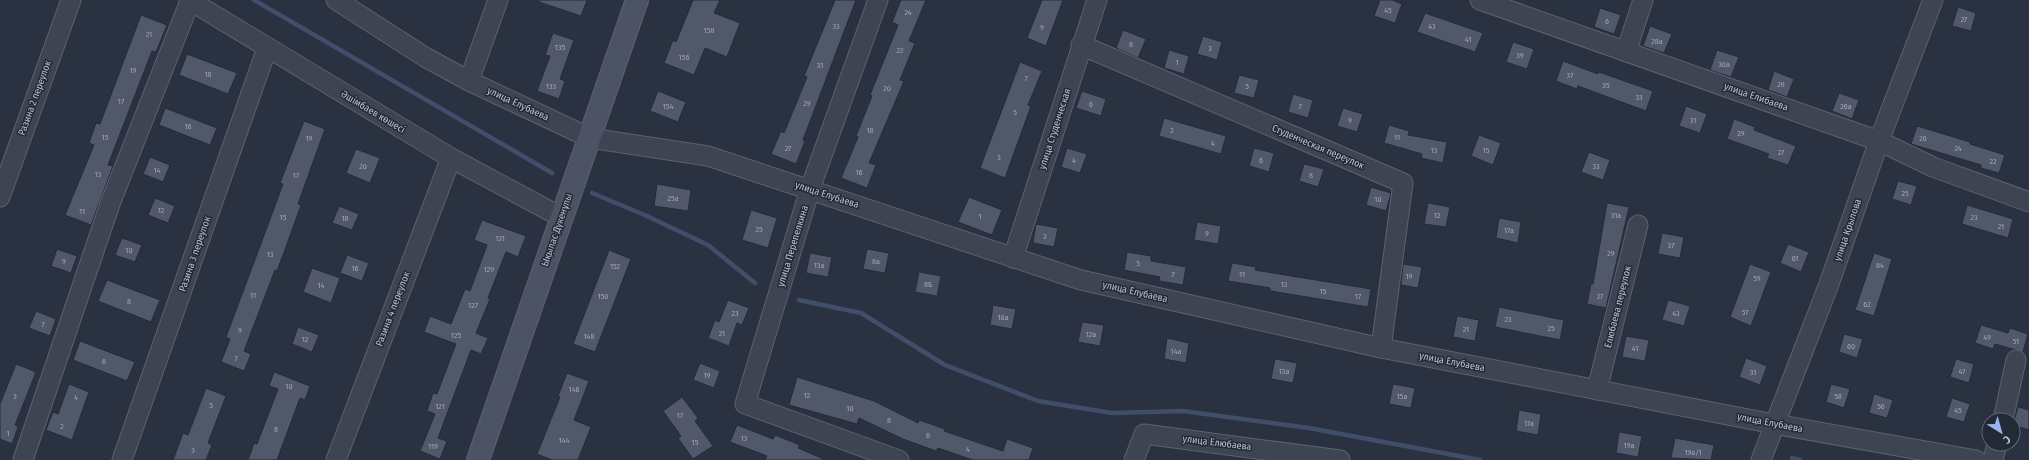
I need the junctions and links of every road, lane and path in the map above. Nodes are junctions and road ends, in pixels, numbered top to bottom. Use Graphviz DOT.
graph roads {
  1 [pos="71,0"];
  2 [pos="190,0"];
  3 [pos="336,0"];
  4 [pos="498,0"];
  5 [pos="637,0"];
  6 [pos="878,0"];
  7 [pos="1097,0"];
  8 [pos="1480,0"];
  9 [pos="1643,0"];
  10 [pos="1933,0"];
  11 [pos="1081,45"];
  12 [pos="267,48"];
  13 [pos="1626,52"];
  14 [pos="470,81"];
  15 [pos="590,138"];
  16 [pos="1879,141"];
  17 [pos="451,158"];
  18 [pos="810,190"];
  19 [pos="0,197"];
  20 [pos="2029,202"];
  21 [pos="561,217"];
  22 [pos="1638,225"];
  23 [pos="1013,258"];
  24 [pos="1381,348"];
  25 [pos="2016,360"];
  26 [pos="1597,390"];
  27 [pos="2005,412"];
  28 [pos="1774,424"];
  29 [pos="1317,458"];
  30 [pos="23,460"];
  31 [pos="122,460"];
  32 [pos="336,460"];
  33 [pos="478,460"];
  34 [pos="899,460"];
  35 [pos="1134,460"];
  36 [pos="1340,460"];
  37 [pos="1761,460"];
  38 [pos="1976,460"];
  1 -- 19 [label="street, Разина 2 переулок"];
  2 -- 12 [label="street, Әшімбаев көшесі"];
  2 -- 30 [label="street"];
  3 -- 14 [label="street, улица Елубаева"];
  4 -- 14 [label="street"];
  5 -- 15 [label="street, Ықылас Дүкенұлы"];
  6 -- 18 [label="street, улица Перепелкина"];
  7 -- 11 [label="street, улица Студенческая"];
  8 -- 13 [label="street, улица Елибаева"];
  9 -- 13 [label="street"];
  10 -- 16 [label="street, улица Крылова"];
  11 -- 23 [label="street, улица Студенческая"];
  11 -- 24 [label="street, Студенческая переулок"];
  12 -- 17 [label="street, Әшімбаев көшесі"];
  12 -- 31 [label="street, Разина 3 переулок"];
  13 -- 16 [label="street, улица Елибаева"];
  14 -- 15 [label="street, улица Елубаева"];
  15 -- 18 [label="street, улица Елубаева"];
  15 -- 21 [label="street, Ықылас Дүкенұлы"];
  16 -- 20 [label="street, улица Елибаева"];
  16 -- 28 [label="street, улица Крылова"];
  17 -- 21 [label="street, Әшімбаев көшесі"];
  17 -- 32 [label="street, Разина 4 переулок"];
  18 -- 23 [label="street, улица Елубаева"];
  18 -- 34 [label="street, улица Перепелкина"];
  21 -- 33 [label="street, Ықылас Дүкенұлы"];
  22 -- 26 [label="street, Елюбаева переулок"];
  23 -- 24 [label="street, улица Елубаева"];
  24 -- 26 [label="street, улица Елубаева"];
  25 -- 27 [label="street"];
  26 -- 28 [label="street, улица Елубаева"];
  28 -- 37 [label="street, улица Крылова"];
  28 -- 38 [label="street, улица Елубаева"];
  29 -- 35 [label="street, улица Елюбаева"];
  29 -- 36 [label="street, улица Елюбаева"];
}
